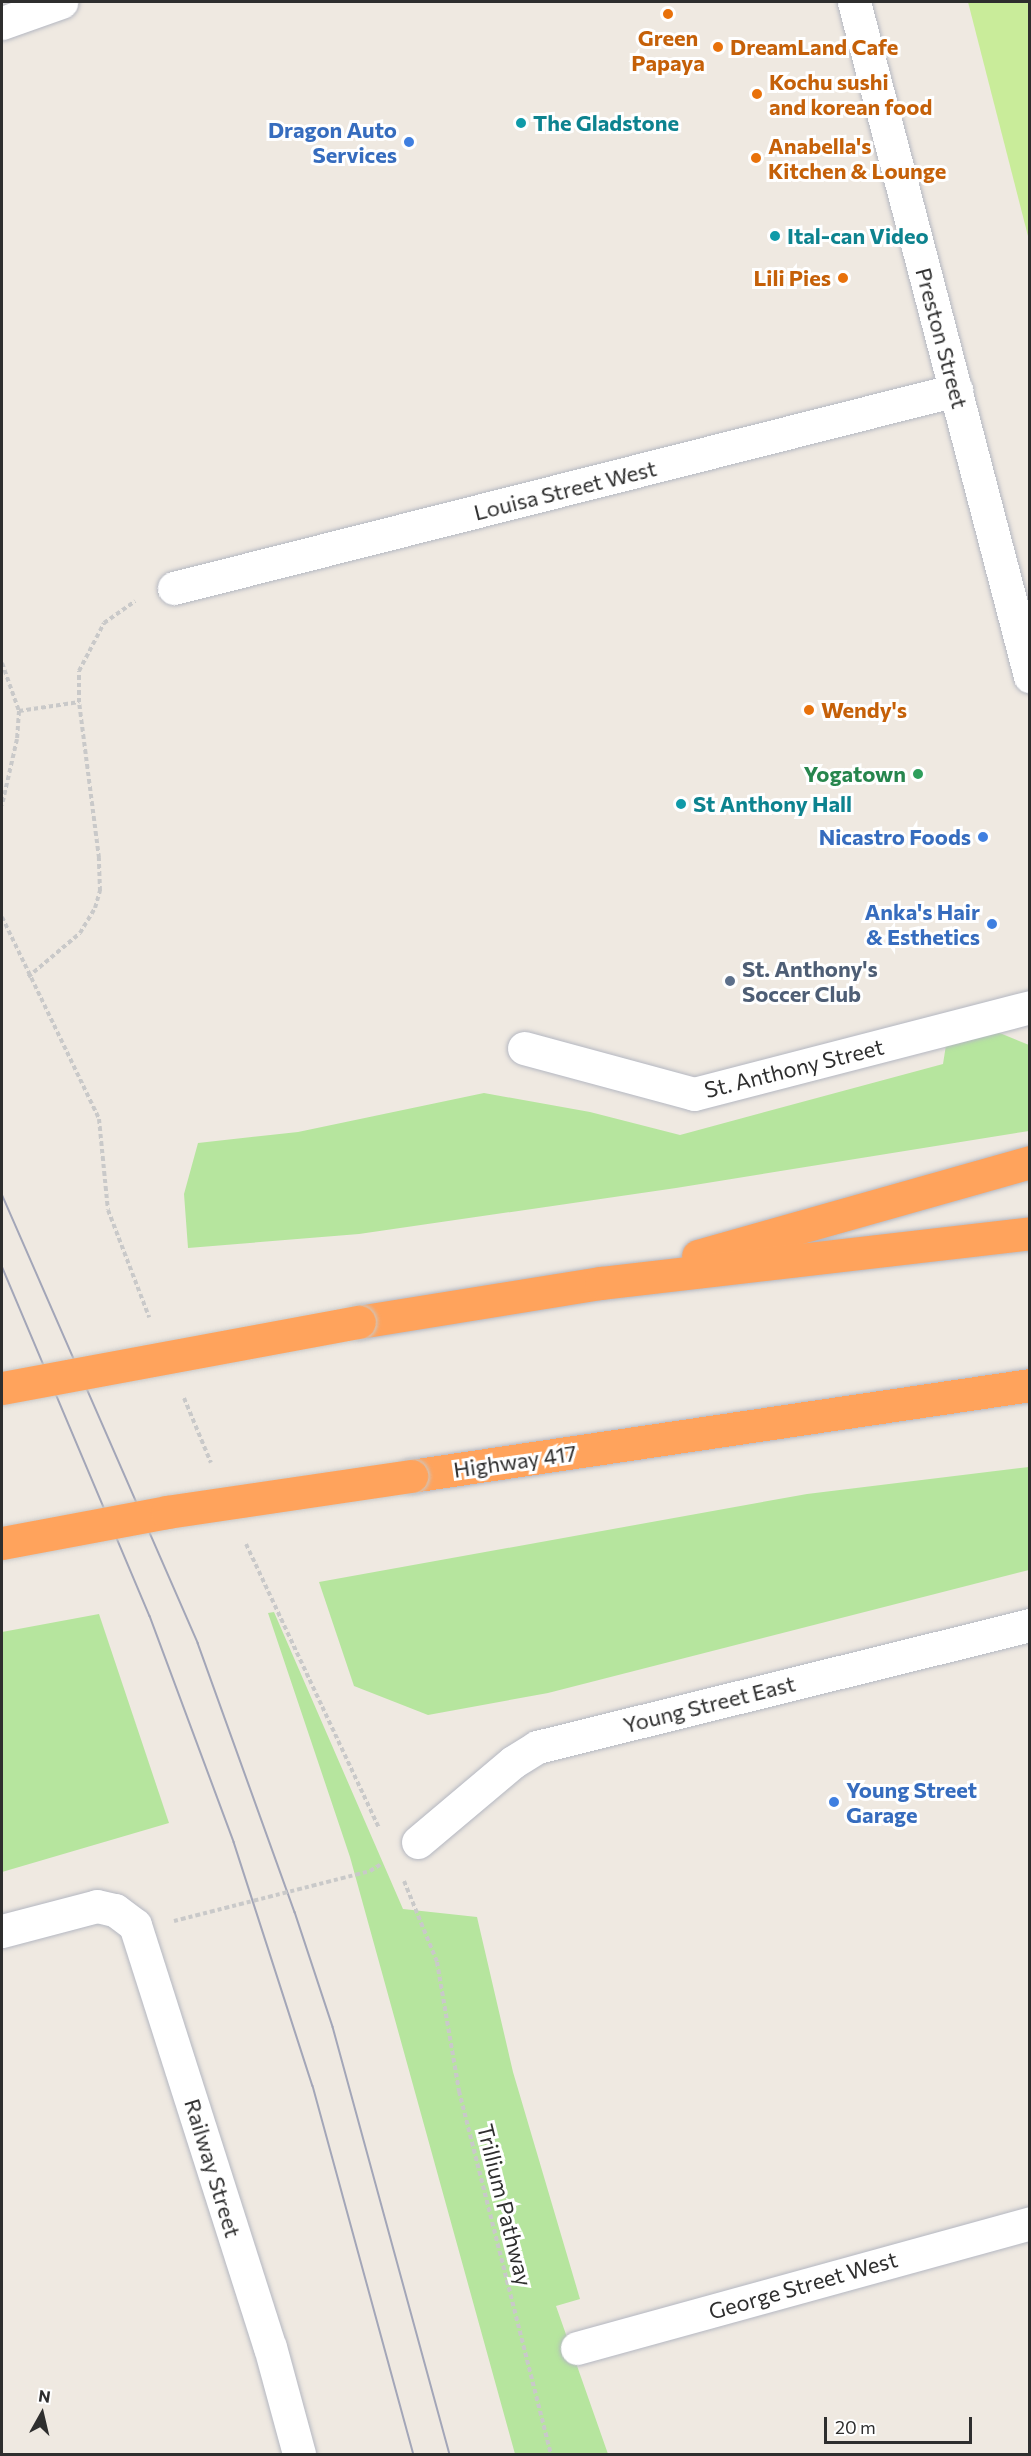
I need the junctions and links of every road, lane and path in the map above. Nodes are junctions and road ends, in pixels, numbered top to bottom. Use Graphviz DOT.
graph roads {
  1 [pos="61,2"];
  2 [pos="854,2"];
  3 [pos="2,23"];
  4 [pos="956,390"];
  5 [pos="174,588"];
  6 [pos="2,663"];
  7 [pos="1029,676"];
  8 [pos="79,702"];
  9 [pos="19,711"];
  10 [pos="2,805"];
  11 [pos="2,917"];
  12 [pos="1029,1007"];
  13 [pos="524,1048"];
  14 [pos="1029,1162"];
  15 [pos="1029,1233"];
  16 [pos="600,1283"];
  17 [pos="2,1388"];
  18 [pos="1020,1389"];
  19 [pos="2,1543"];
  20 [pos="1029,1625"];
  21 [pos="418,1842"];
  22 [pos="370,1871"];
  23 [pos="174,1922"];
  24 [pos="2,1931"];
  25 [pos="437,1962"];
  26 [pos="1029,2223"];
  27 [pos="577,2348"];
  28 [pos="299,2454"];
  29 [pos="551,2454"];
  1 -- 3 [label="street"];
  2 -- 4 [label="street, Preston Street"];
  4 -- 5 [label="street, Louisa Street West"];
  4 -- 7 [label="street, Preston Street"];
  5 -- 8 [label="path"];
  6 -- 9 [label="path"];
  8 -- 9 [label="path"];
  8 -- 11 [label="path"];
  9 -- 10 [label="path"];
  12 -- 13 [label="street, St. Anthony Street"];
  14 -- 16 [label="highway"];
  15 -- 16 [label="highway"];
  16 -- 17 [label="highway, bridge"];
  18 -- 19 [label="highway, Highway 417, bridge"];
  20 -- 21 [label="street, Young Street East"];
  22 -- 23 [label="path, bridge"];
  24 -- 28 [label="street, Railway Street"];
  25 -- 29 [label="path, Trillium Pathway"];
  26 -- 27 [label="street, George Street West"];
}
